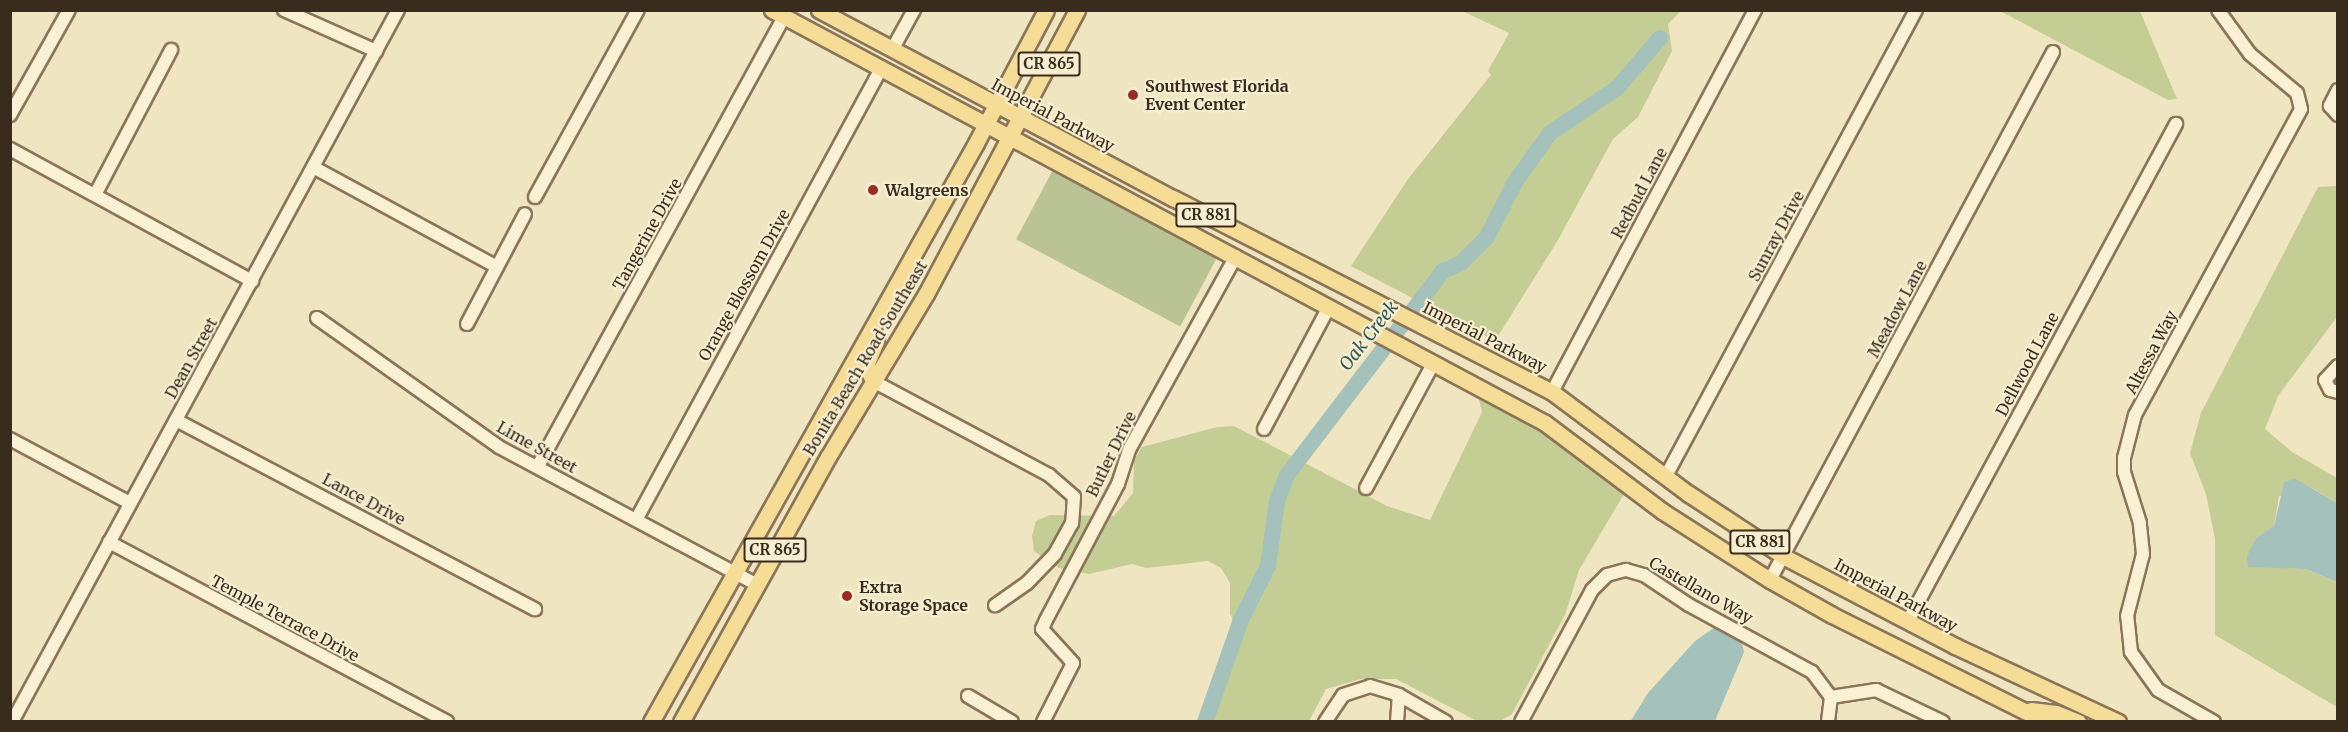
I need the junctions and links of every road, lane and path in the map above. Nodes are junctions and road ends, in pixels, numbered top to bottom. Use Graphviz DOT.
graph roads {
  1 [pos="69,10"];
  2 [pos="284,10"];
  3 [pos="398,10"];
  4 [pos="638,10"];
  5 [pos="819,10"];
  6 [pos="914,10"];
  7 [pos="1046,10"];
  8 [pos="1077,10"];
  9 [pos="1755,10"];
  10 [pos="1916,10"];
  11 [pos="2218,10"];
  12 [pos="778,14"];
  13 [pos="171,50"];
  14 [pos="892,50"];
  15 [pos="376,51"];
  16 [pos="2053,52"];
  17 [pos="882,67"];
  18 [pos="2337,90"];
  19 [pos="997,105"];
  20 [pos="10,115"];
  21 [pos="2337,115"];
  22 [pos="1020,117"];
  23 [pos="987,123"];
  24 [pos="2176,124"];
  25 [pos="1011,135"];
  26 [pos="10,149"];
  27 [pos="313,167"];
  28 [pos="95,195"];
  29 [pos="535,197"];
  30 [pos="525,214"];
  31 [pos="1282,253"];
  32 [pos="1236,256"];
  33 [pos="908,264"];
  34 [pos="497,267"];
  35 [pos="1335,280"];
  36 [pos="252,281"];
  37 [pos="1329,307"];
  38 [pos="317,318"];
  39 [pos="467,324"];
  40 [pos="1433,364"];
  41 [pos="2337,366"];
  42 [pos="873,381"];
  43 [pos="1552,392"];
  44 [pos="2337,392"];
  45 [pos="176,420"];
  46 [pos="1264,429"];
  47 [pos="10,439"];
  48 [pos="538,466"];
  49 [pos="1666,476"];
  50 [pos="1366,488"];
  51 [pos="130,503"];
  52 [pos="636,520"];
  53 [pos="109,542"];
  54 [pos="1783,556"];
  55 [pos="732,571"];
  56 [pos="1770,580"];
  57 [pos="756,584"];
  58 [pos="995,605"];
  59 [pos="535,609"];
  60 [pos="1908,621"];
  61 [pos="1399,695"];
  62 [pos="968,696"];
  63 [pos="1831,697"];
  64 [pos="2019,709"];
  65 [pos="12,722"];
  66 [pos="447,722"];
  67 [pos="651,722"];
  68 [pos="681,722"];
  69 [pos="1012,722"];
  70 [pos="1042,722"];
  71 [pos="1325,722"];
  72 [pos="1397,722"];
  73 [pos="1446,722"];
  74 [pos="1521,722"];
  75 [pos="1828,722"];
  76 [pos="1943,722"];
  77 [pos="2047,722"];
  78 [pos="2078,722"];
  79 [pos="2118,722"];
  80 [pos="2214,722"];
  1 -- 20 [label="street"];
  2 -- 15 [label="street"];
  3 -- 15 [label="street, Dean Street"];
  4 -- 29 [label="street"];
  5 -- 14 [label="main road, Imperial Parkway"];
  6 -- 14 [label="street"];
  7 -- 19 [label="main road, Bonita Beach Road Southeast / CR 865"];
  8 -- 22 [label="main road, Bonita Beach Road Southeast / CR 865"];
  9 -- 43 [label="street, Redbud Lane"];
  10 -- 49 [label="street, Sunray Drive"];
  11 -- 80 [label="street, Altessa Way"];
  12 -- 17 [label="main road"];
  12 -- 48 [label="street, Tangerine Drive"];
  13 -- 28 [label="street"];
  14 -- 19 [label="main road, Imperial Parkway"];
  15 -- 27 [label="street, Dean Street"];
  16 -- 54 [label="street, Meadow Lane"];
  17 -- 23 [label="main road"];
  17 -- 52 [label="street, Orange Blossom Drive"];
  18 -- 21 [label="street"];
  19 -- 22 [label="main road, Imperial Parkway / CR 881"];
  19 -- 23 [label="main road, Bonita Beach Road Southeast / CR 865"];
  22 -- 25 [label="main road, Bonita Beach Road Southeast / CR 865"];
  22 -- 31 [label="main road, Imperial Parkway / CR 881"];
  23 -- 25 [label="main road, CR 881"];
  23 -- 33 [label="main road, Bonita Beach Road Southeast / CR 865"];
  24 -- 60 [label="street, Dellwood Lane"];
  25 -- 32 [label="main road, CR 881"];
  25 -- 42 [label="main road, Bonita Beach Road Southeast / CR 865"];
  26 -- 28 [label="street"];
  27 -- 34 [label="street"];
  27 -- 36 [label="street, Dean Street"];
  28 -- 36 [label="street"];
  30 -- 34 [label="street"];
  31 -- 32 [label="main road"];
  31 -- 35 [label="main road, Imperial Parkway / CR 881"];
  32 -- 37 [label="main road, CR 881"];
  32 -- 70 [label="street, Butler Drive"];
  33 -- 42 [label="main road"];
  33 -- 55 [label="main road, Bonita Beach Road Southeast / CR 865"];
  34 -- 39 [label="street"];
  35 -- 37 [label="main road"];
  35 -- 43 [label="main road, Imperial Parkway / CR 881"];
  36 -- 45 [label="street, Dean Street"];
  37 -- 40 [label="main road, CR 881"];
  37 -- 46 [label="street"];
  38 -- 48 [label="street, Lime Street"];
  40 -- 50 [label="street"];
  40 -- 56 [label="main road, CR 881"];
  41 -- 44 [label="street"];
  42 -- 57 [label="main road, Bonita Beach Road Southeast / CR 865"];
  42 -- 58 [label="street"];
  43 -- 49 [label="main road, Imperial Parkway / CR 881"];
  45 -- 51 [label="street, Dean Street"];
  45 -- 59 [label="street, Lance Drive"];
  47 -- 51 [label="street"];
  48 -- 52 [label="street, Lime Street"];
  49 -- 54 [label="main road, Imperial Parkway / CR 881"];
  51 -- 53 [label="street, Dean Street"];
  52 -- 55 [label="street, Lime Street"];
  53 -- 65 [label="street, Dean Street"];
  53 -- 66 [label="street, Temple Terrace Drive"];
  54 -- 56 [label="street, Meadow Lane"];
  54 -- 60 [label="main road, Imperial Parkway / CR 881"];
  55 -- 57 [label="street, Lime Street"];
  55 -- 67 [label="main road, Bonita Beach Road Southeast / CR 865"];
  56 -- 64 [label="main road, CR 881"];
  57 -- 68 [label="main road, Bonita Beach Road Southeast / CR 865"];
  60 -- 79 [label="main road, Imperial Parkway / CR 881"];
  61 -- 71 [label="street"];
  61 -- 72 [label="street"];
  61 -- 73 [label="street"];
  62 -- 69 [label="street"];
  63 -- 74 [label="street, Castellano Way"];
  63 -- 75 [label="street"];
  63 -- 76 [label="street"];
  64 -- 77 [label="main road, CR 881"];
  64 -- 78 [label="main road"];
}
